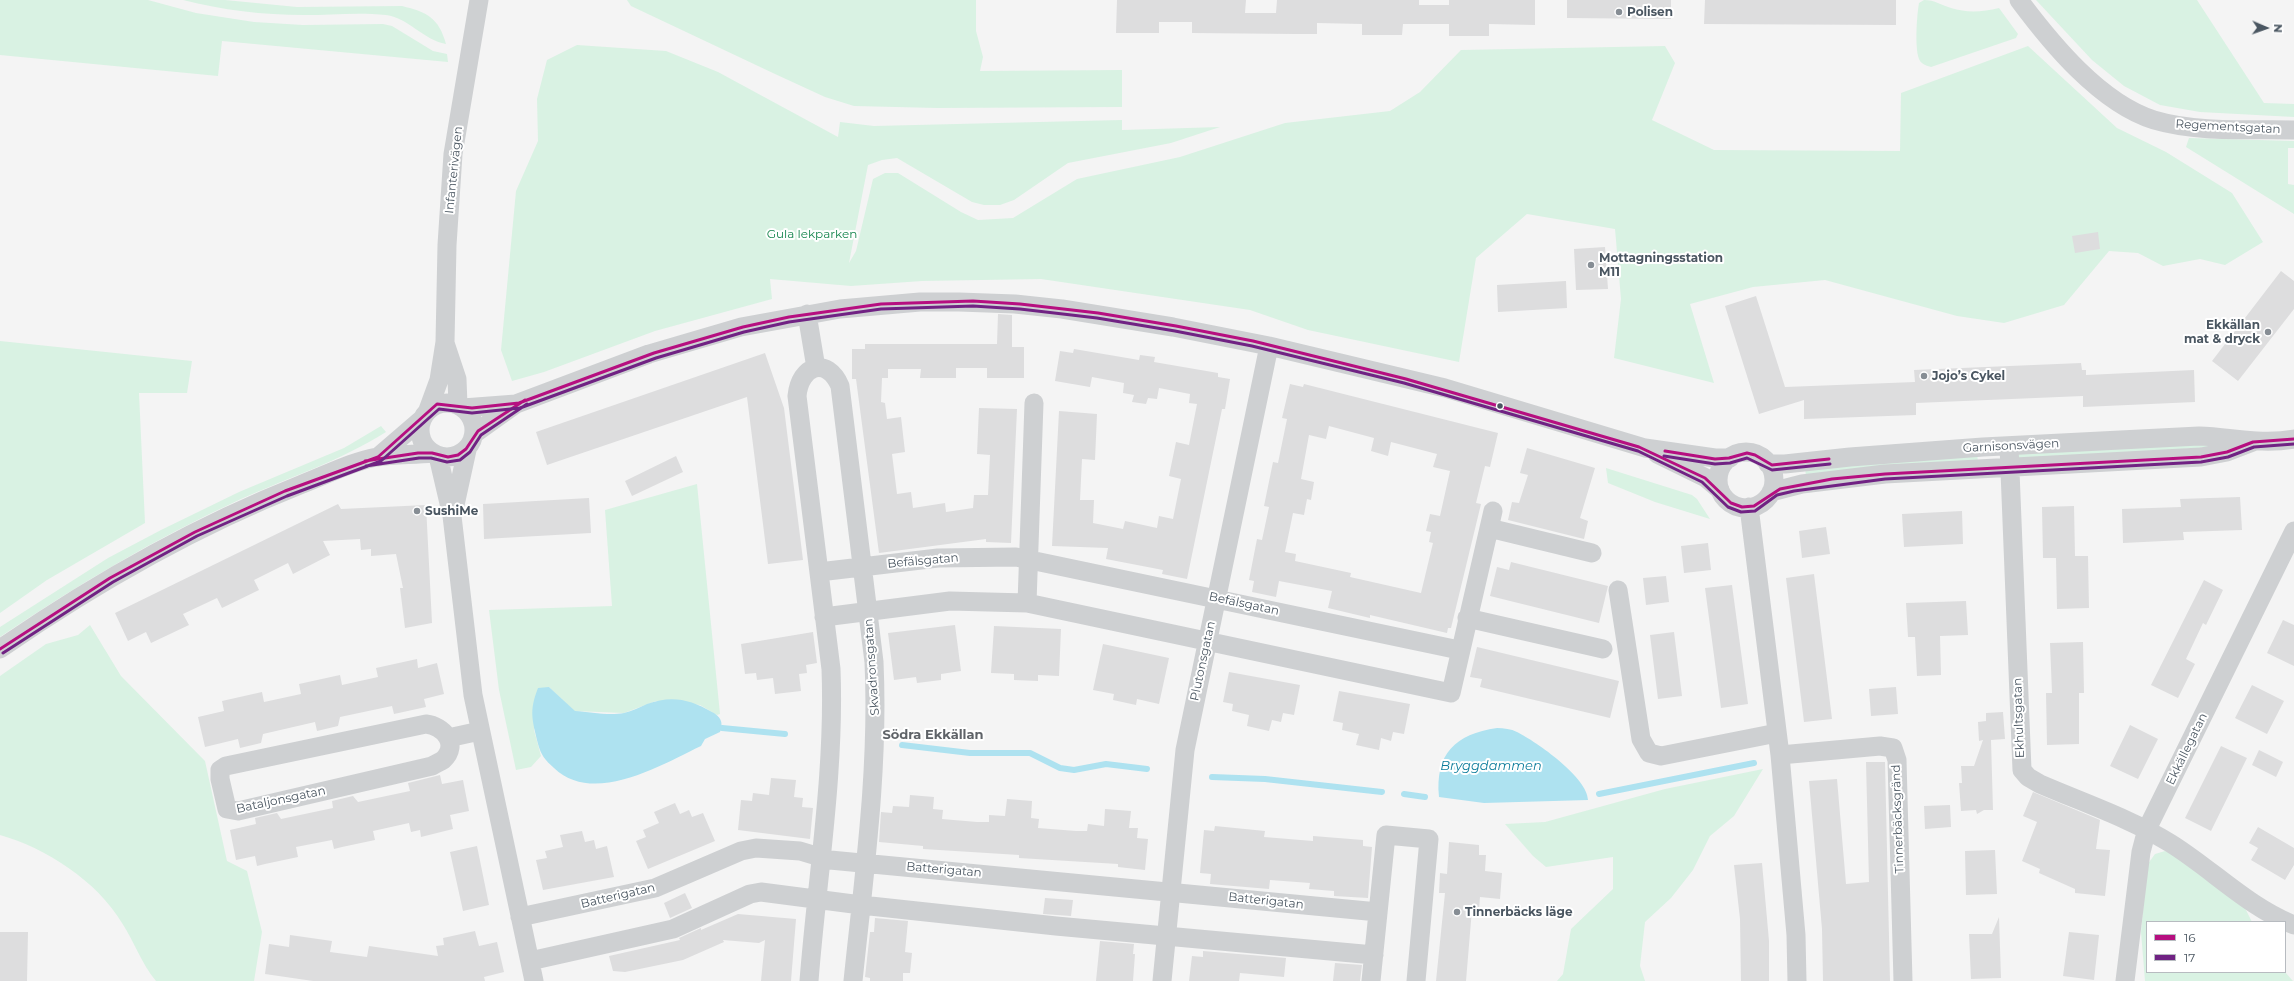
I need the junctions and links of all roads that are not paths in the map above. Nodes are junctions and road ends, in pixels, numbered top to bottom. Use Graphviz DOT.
graph roads {
  1 [pos="480,0"];
  2 [pos="2019,0"];
  3 [pos="2294,130"];
  4 [pos="807,314"];
  5 [pos="445,342"];
  6 [pos="1269,346"];
  7 [pos="816,368"];
  8 [pos="1034,403"];
  9 [pos="516,404"];
  10 [pos="461,406"];
  11 [pos="425,415"];
  12 [pos="2294,439"];
  13 [pos="471,442"];
  14 [pos="2253,442"];
  15 [pos="2009,446"];
  16 [pos="1644,448"];
  17 [pos="435,455"];
  18 [pos="378,457"];
  19 [pos="1730,458"];
  20 [pos="1768,464"];
  21 [pos="2010,468"];
  22 [pos="1720,490"];
  23 [pos="1771,492"];
  24 [pos="1749,507"];
  25 [pos="452,516"];
  26 [pos="2294,531"];
  27 [pos="1592,552"];
  28 [pos="1028,559"];
  29 [pos="864,567"];
  30 [pos="819,572"];
  31 [pos="1618,590"];
  32 [pos="1216,598"];
  33 [pos="1026,603"];
  34 [pos="868,611"];
  35 [pos="824,617"];
  36 [pos="1467,618"];
  37 [pos="1207,642"];
  38 [pos="0,649"];
  39 [pos="1602,649"];
  40 [pos="1459,650"];
  41 [pos="480,731"];
  42 [pos="1777,732"];
  43 [pos="448,738"];
  44 [pos="1780,755"];
  45 [pos="2147,829"];
  46 [pos="821,858"];
  47 [pos="864,863"];
  48 [pos="1170,891"];
  49 [pos="816,898"];
  50 [pos="861,905"];
  51 [pos="1378,912"];
  52 [pos="520,917"];
  53 [pos="2284,921"];
  54 [pos="1166,936"];
  55 [pos="1374,955"];
  56 [pos="530,961"];
  57 [pos="534,981"];
  58 [pos="809,981"];
  59 [pos="853,981"];
  60 [pos="1162,981"];
  61 [pos="1371,981"];
  62 [pos="1416,981"];
  63 [pos="1797,981"];
  64 [pos="1903,981"];
  65 [pos="2125,981"];
  1 -- 5 [label="street, Infanterivägen"];
  2 -- 3 [label="street, Regementsgatan"];
  4 -- 6 [label="street"];
  4 -- 7 [label="street"];
  4 -- 9 [label="street"];
  5 -- 10 [label="street, Infanterivägen"];
  5 -- 11 [label="street, Infanterivägen"];
  6 -- 16 [label="street"];
  6 -- 32 [label="street, Plutonsgatan"];
  7 -- 29 [label="street, Skvadronsgatan"];
  7 -- 30 [label="street"];
  8 -- 28 [label="street"];
  9 -- 10 [label="street"];
  9 -- 13 [label="street"];
  10 -- 11 [label="street"];
  10 -- 13 [label="street"];
  11 -- 17 [label="street"];
  11 -- 18 [label="street"];
  12 -- 14 [label="street, Garnisonsvägen"];
  13 -- 17 [label="street"];
  13 -- 25 [label="street"];
  14 -- 15 [label="street, Garnisonsvägen"];
  14 -- 21 [label="street, Garnisonsvägen"];
  15 -- 20 [label="street, Garnisonsvägen"];
  15 -- 21 [label="street, Ekhultsgatan"];
  16 -- 19 [label="street"];
  16 -- 22 [label="street"];
  17 -- 18 [label="street"];
  17 -- 25 [label="street"];
  18 -- 38 [label="street"];
  19 -- 20 [label="street"];
  19 -- 22 [label="street"];
  20 -- 23 [label="street"];
  21 -- 23 [label="street, Garnisonsvägen"];
  21 -- 45 [label="street, Ekhultsgatan"];
  22 -- 24 [label="street"];
  23 -- 24 [label="street"];
  24 -- 42 [label="street"];
  25 -- 41 [label="street"];
  26 -- 45 [label="street, Ekkällegatan"];
  27 -- 36 [label="street"];
  28 -- 29 [label="street, Befälsgatan"];
  28 -- 32 [label="street, Befälsgatan"];
  28 -- 33 [label="street"];
  29 -- 30 [label="street, Befälsgatan"];
  29 -- 34 [label="street, Skvadronsgatan"];
  30 -- 35 [label="street"];
  31 -- 42 [label="street"];
  32 -- 37 [label="street, Plutonsgatan"];
  32 -- 40 [label="street, Befälsgatan"];
  33 -- 34 [label="street"];
  33 -- 37 [label="street"];
  34 -- 35 [label="street"];
  34 -- 47 [label="street, Skvadronsgatan"];
  35 -- 46 [label="street"];
  36 -- 39 [label="street"];
  36 -- 40 [label="street"];
  37 -- 40 [label="street"];
  37 -- 48 [label="street, Plutonsgatan"];
  41 -- 43 [label="street"];
  41 -- 52 [label="street"];
  42 -- 44 [label="street"];
  43 -- 43 [label="street, Bataljonsgatan"];
  44 -- 63 [label="street"];
  44 -- 64 [label="street, Tinnerbäcksgränd"];
  45 -- 53 [label="street, Ekhultsgatan"];
  45 -- 65 [label="street, Ekkällegatan"];
  46 -- 47 [label="street, Batterigatan"];
  46 -- 49 [label="street"];
  46 -- 52 [label="street, Batterigatan"];
  47 -- 48 [label="street, Batterigatan"];
  47 -- 50 [label="street, Skvadronsgatan"];
  48 -- 51 [label="street, Batterigatan"];
  48 -- 54 [label="street, Plutonsgatan"];
  49 -- 50 [label="street"];
  49 -- 56 [label="street"];
  49 -- 58 [label="street"];
  50 -- 54 [label="street"];
  50 -- 59 [label="street, Skvadronsgatan"];
  51 -- 55 [label="street"];
  51 -- 62 [label="street"];
  52 -- 56 [label="street"];
  54 -- 55 [label="street"];
  54 -- 60 [label="street, Plutonsgatan"];
  55 -- 61 [label="street"];
  56 -- 57 [label="street"];
}
